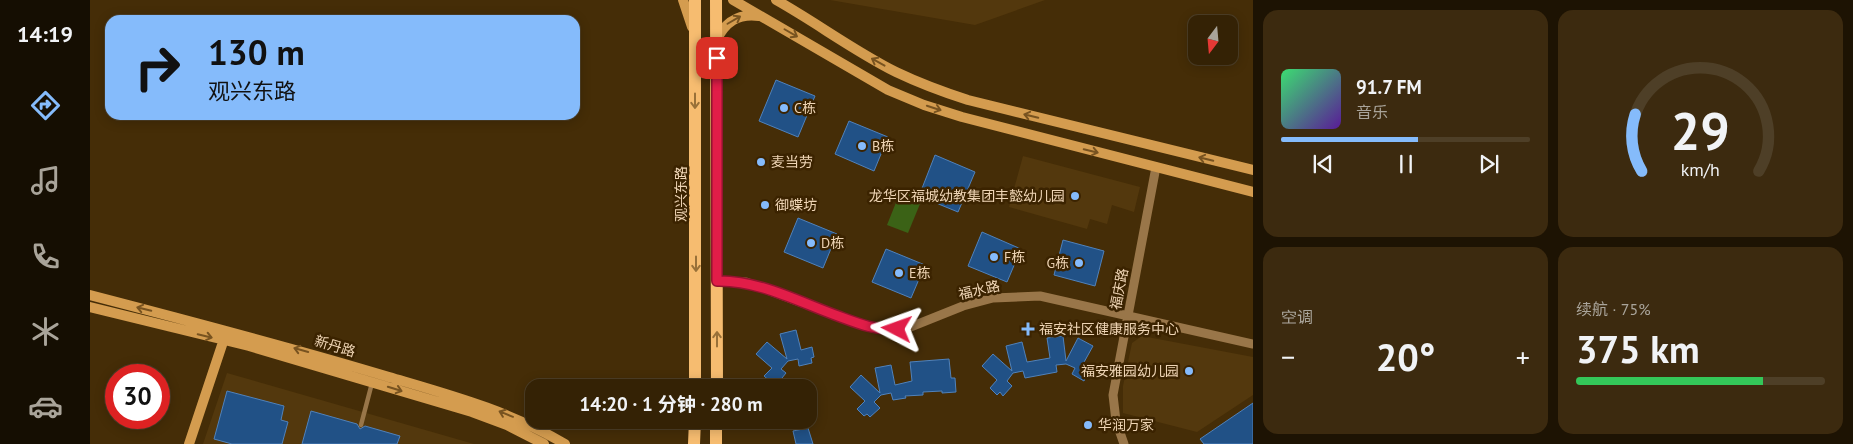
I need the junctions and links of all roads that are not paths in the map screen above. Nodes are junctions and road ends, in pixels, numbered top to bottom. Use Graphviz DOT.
graph roads {
  1 [pos="683,0"];
  2 [pos="695,0"];
  3 [pos="716,0"];
  4 [pos="734,0"];
  5 [pos="779,1"];
  6 [pos="761,16"];
  7 [pos="695,38"];
  8 [pos="716,41"];
  9 [pos="1156,167"];
  10 [pos="1253,170"];
  11 [pos="1253,192"];
  12 [pos="717,281"];
  13 [pos="90,295"];
  14 [pos="90,307"];
  15 [pos="1128,315"];
  16 [pos="225,335"];
  17 [pos="1253,344"];
  18 [pos="695,379"];
  19 [pos="716,379"];
  20 [pos="372,382"];
  21 [pos="361,425"];
  22 [pos="695,429"];
  23 [pos="716,429"];
  24 [pos="189,444"];
  25 [pos="544,444"];
  26 [pos="565,444"];
  27 [pos="694,444"];
  28 [pos="716,444"];
  29 [pos="1124,444"];
  1 -- 7 [label="street"];
  2 -- 7 [label="main road, 观兴东路"];
  3 -- 8 [label="main road"];
  4 -- 6 [label="street"];
  10 -- 5 [label="street, one-way"];
  8 -- 6 [label="street, one-way"];
  6 -- 9 [label="street, one-way"];
  7 -- 18 [label="main road, 观兴东路, one-way"];
  8 -- 12 [label="main road"];
  9 -- 11 [label="street"];
  9 -- 15 [label="street, 福庆路"];
  12 -- 15 [label="street, 福水路"];
  19 -- 12 [label="main road, one-way"];
  16 -- 13 [label="street, 新丹路, one-way"];
  14 -- 16 [label="street, 新丹路, one-way"];
  15 -- 17 [label="street, 福水路"];
  15 -- 29 [label="street, 福庆路"];
  16 -- 20 [label="street, 新丹路"];
  16 -- 24 [label="street"];
  26 -- 16 [label="street, 新丹路, one-way"];
  20 -- 21 [label="lane"];
  20 -- 25 [label="street, 新丹路, one-way"];
  22 -- 27 [label="main road"];
  23 -- 28 [label="main road"];
}
